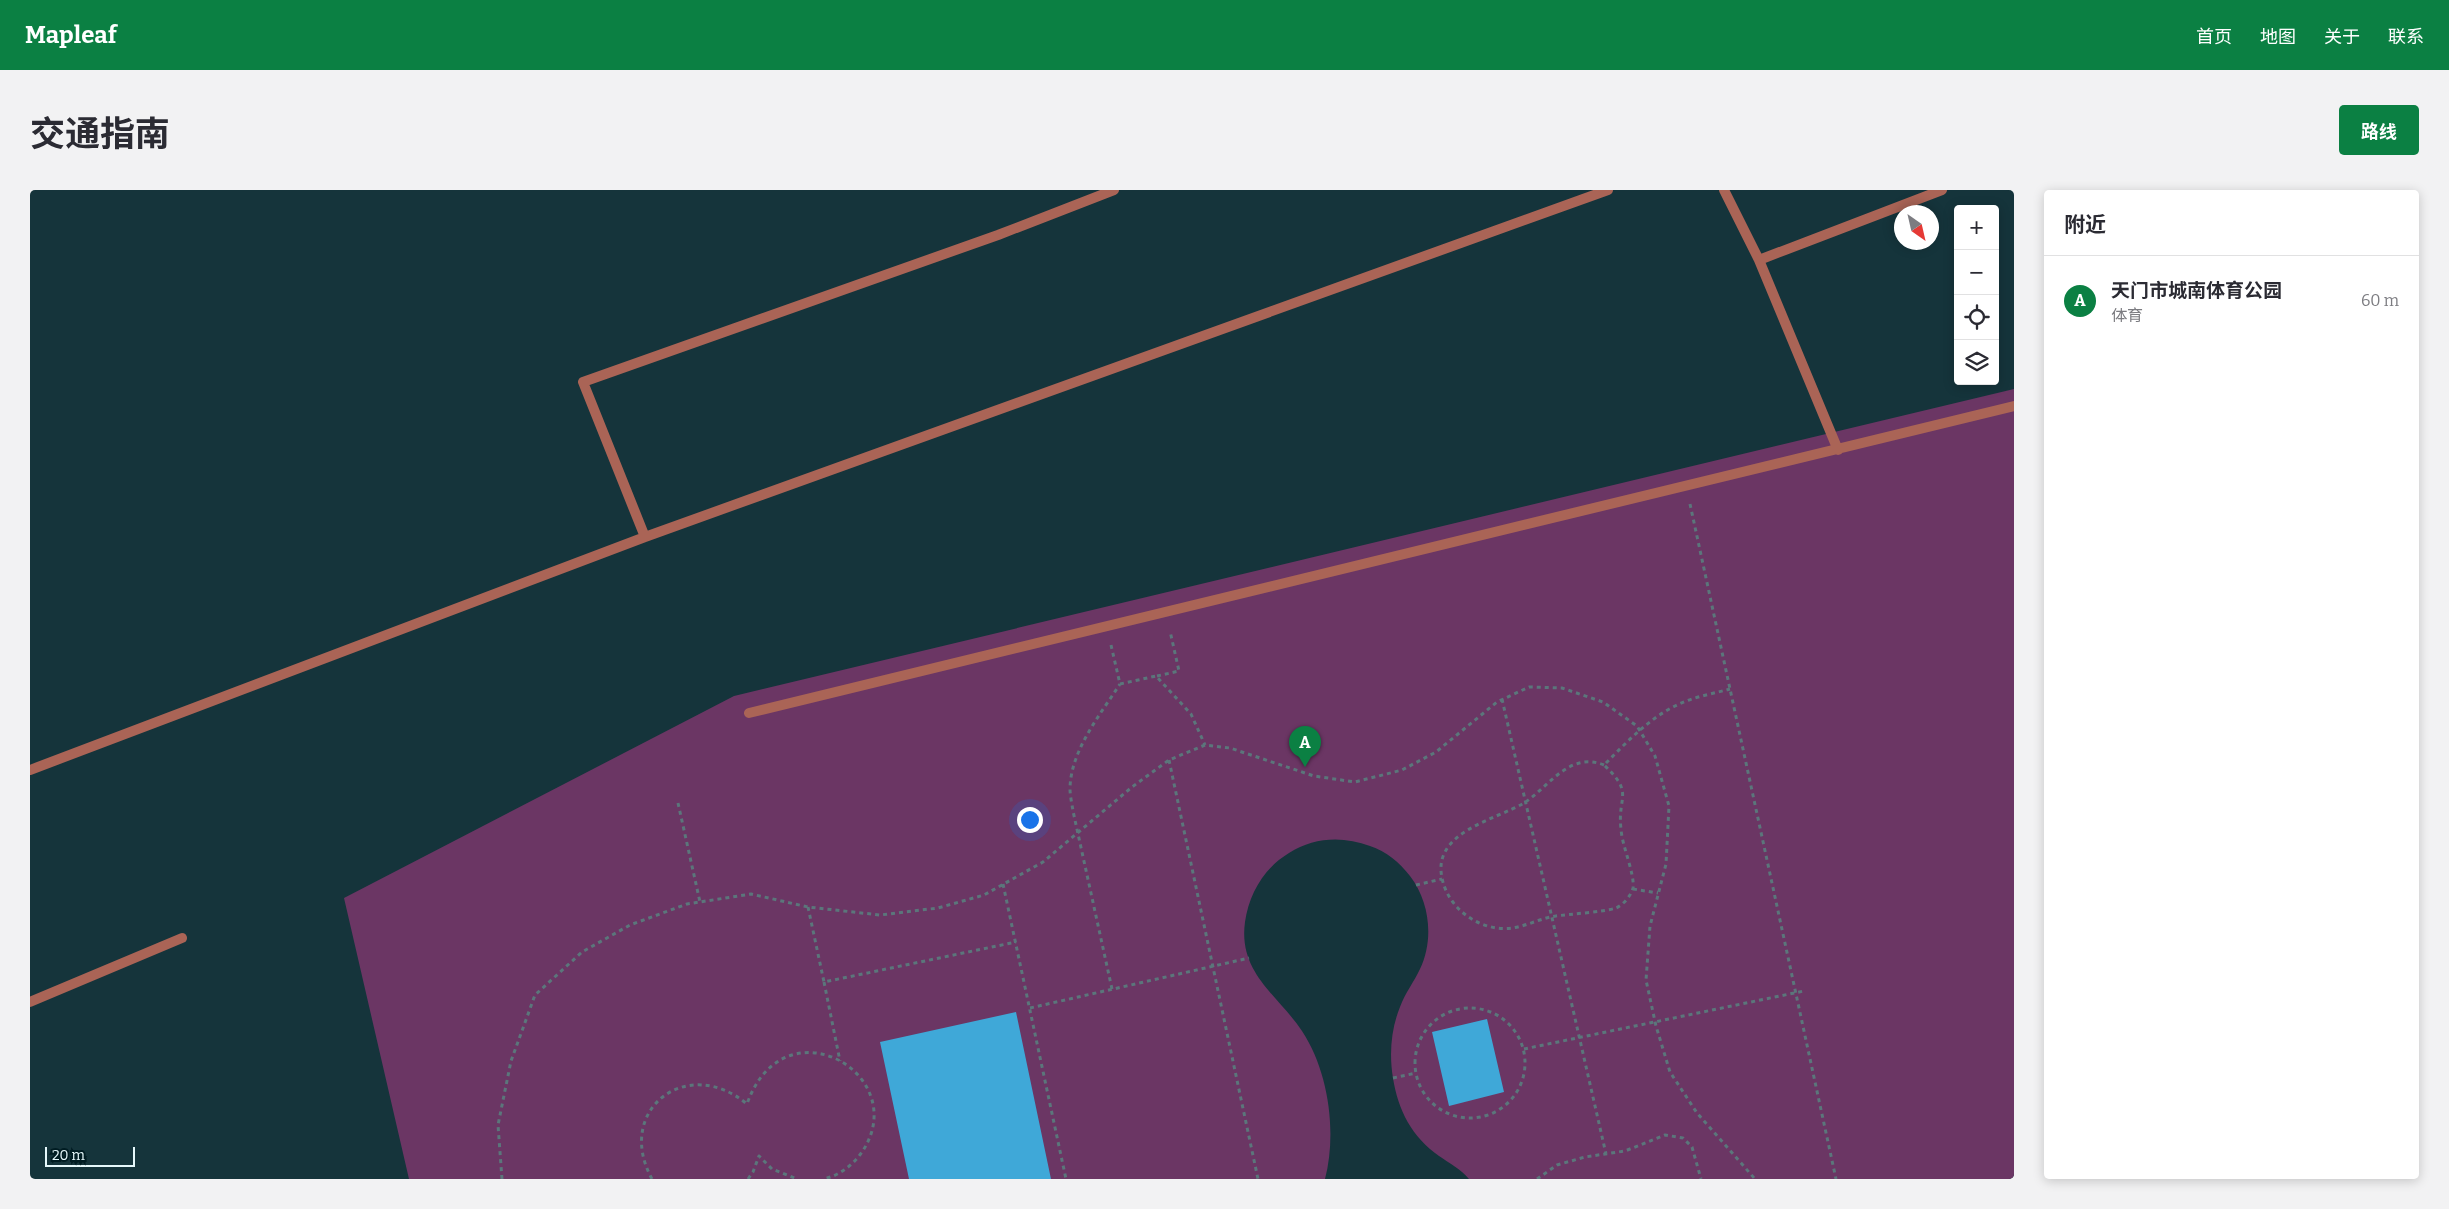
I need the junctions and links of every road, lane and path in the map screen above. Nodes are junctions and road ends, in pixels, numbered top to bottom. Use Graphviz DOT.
graph roads {
  1 [pos="1114,190"];
  2 [pos="1608,190"];
  3 [pos="1724,190"];
  4 [pos="1942,190"];
  5 [pos="1759,260"];
  6 [pos="2014,406"];
  7 [pos="1838,450"];
  8 [pos="1686,487"];
  9 [pos="645,537"];
  10 [pos="1165,612"];
  11 [pos="1106,627"];
  12 [pos="1156,676"];
  13 [pos="1120,684"];
  14 [pos="1730,689"];
  15 [pos="1502,699"];
  16 [pos="749,713"];
  17 [pos="1639,729"];
  18 [pos="1205,745"];
  19 [pos="1169,760"];
  20 [pos="1604,765"];
  21 [pos="30,770"];
  22 [pos="1526,802"];
  23 [pos="678,803"];
  24 [pos="1078,833"];
  25 [pos="1442,879"];
  26 [pos="1003,884"];
  27 [pos="1416,885"];
  28 [pos="1633,889"];
  29 [pos="1658,894"];
  30 [pos="700,902"];
  31 [pos="808,907"];
  32 [pos="1552,917"];
  33 [pos="182,938"];
  34 [pos="1016,942"];
  35 [pos="1249,958"];
  36 [pos="1213,966"];
  37 [pos="824,982"];
  38 [pos="1112,989"];
  39 [pos="1804,991"];
  40 [pos="1796,993"];
  41 [pos="30,1002"];
  42 [pos="1030,1008"];
  43 [pos="1654,1020"];
  44 [pos="1579,1037"];
  45 [pos="1524,1049"];
  46 [pos="840,1061"];
  47 [pos="1416,1073"];
  48 [pos="1392,1078"];
  49 [pos="1606,1154"];
  50 [pos="502,1179"];
  51 [pos="652,1179"];
  52 [pos="748,1179"];
  53 [pos="797,1179"];
  54 [pos="822,1179"];
  55 [pos="1066,1179"];
  56 [pos="1258,1179"];
  57 [pos="1538,1179"];
  58 [pos="1701,1179"];
  59 [pos="1756,1179"];
  60 [pos="1836,1179"];
  1 -- 9 [label="street"];
  2 -- 9 [label="street"];
  3 -- 5 [label="street"];
  4 -- 5 [label="street"];
  5 -- 7 [label="street"];
  6 -- 7 [label="street"];
  7 -- 8 [label="street"];
  8 -- 10 [label="street"];
  8 -- 14 [label="path"];
  9 -- 21 [label="street"];
  10 -- 11 [label="street"];
  10 -- 12 [label="path"];
  11 -- 13 [label="path"];
  11 -- 16 [label="street"];
  12 -- 13 [label="path"];
  12 -- 18 [label="path"];
  13 -- 24 [label="path"];
  14 -- 17 [label="path"];
  14 -- 40 [label="path"];
  15 -- 17 [label="path"];
  15 -- 18 [label="path"];
  15 -- 22 [label="path"];
  17 -- 20 [label="path"];
  17 -- 29 [label="path"];
  18 -- 19 [label="path"];
  19 -- 24 [label="path"];
  19 -- 36 [label="path"];
  20 -- 22 [label="path"];
  20 -- 28 [label="path"];
  22 -- 25 [label="path"];
  22 -- 32 [label="path"];
  23 -- 30 [label="path"];
  24 -- 26 [label="path"];
  24 -- 38 [label="path"];
  25 -- 27 [label="path"];
  25 -- 32 [label="path"];
  26 -- 31 [label="path"];
  26 -- 34 [label="path"];
  28 -- 29 [label="path"];
  28 -- 32 [label="path"];
  29 -- 43 [label="path"];
  30 -- 31 [label="path"];
  30 -- 50 [label="path"];
  31 -- 37 [label="path"];
  32 -- 44 [label="path"];
  33 -- 41 [label="street"];
  34 -- 37 [label="path"];
  34 -- 42 [label="path"];
  35 -- 36 [label="path"];
  36 -- 38 [label="path"];
  36 -- 56 [label="path"];
  37 -- 46 [label="path"];
  38 -- 42 [label="path"];
  39 -- 40 [label="path"];
  40 -- 43 [label="path"];
  40 -- 60 [label="path"];
  42 -- 55 [label="path"];
  43 -- 44 [label="path"];
  43 -- 59 [label="path"];
  44 -- 45 [label="path"];
  44 -- 49 [label="path"];
  45 -- 47 [label="path"];
  45 -- 47 [label="path"];
  46 -- 51 [label="path"];
  46 -- 54 [label="path"];
  47 -- 48 [label="path"];
  49 -- 57 [label="path"];
  49 -- 58 [label="path"];
  52 -- 53 [label="path"];
}
